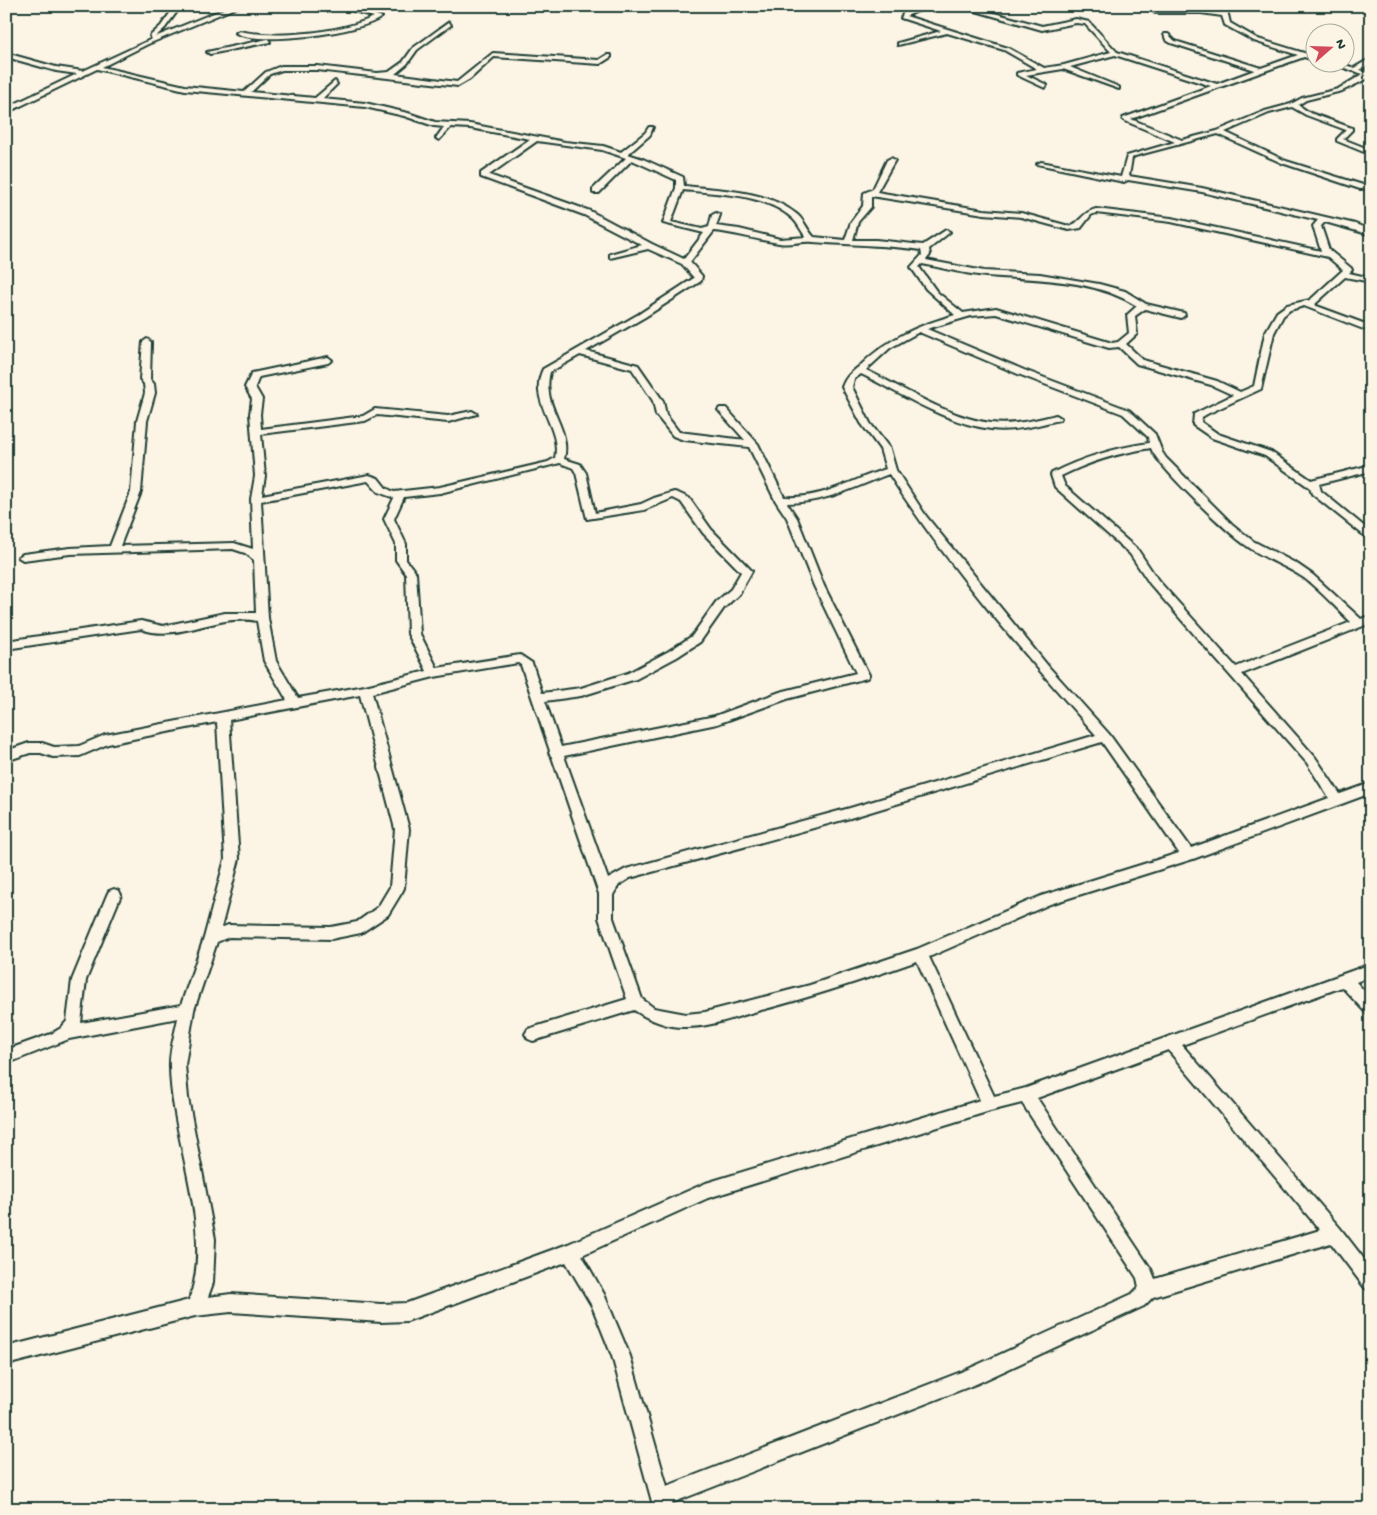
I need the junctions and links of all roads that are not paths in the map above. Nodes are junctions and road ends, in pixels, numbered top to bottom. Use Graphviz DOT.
graph roads {
  1 [pos="178,6"];
  2 [pos="237,6"];
  3 [pos="341,6"];
  4 [pos="928,6"];
  5 [pos="961,6"];
  6 [pos="1149,6"];
  7 [pos="1223,6"];
  8 [pos="1289,6"];
  9 [pos="1275,8"];
  10 [pos="1224,14"];
  11 [pos="449,24"];
  12 [pos="947,31"];
  13 [pos="240,32"];
  14 [pos="1166,35"];
  15 [pos="293,36"];
  16 [pos="146,43"];
  17 [pos="900,44"];
  18 [pos="210,52"];
  19 [pos="1115,53"];
  20 [pos="6,55"];
  21 [pos="1303,55"];
  22 [pos="609,56"];
  23 [pos="20,59"];
  24 [pos="1371,60"];
  25 [pos="6,66"];
  26 [pos="95,67"];
  27 [pos="1064,67"];
  28 [pos="1042,70"];
  29 [pos="1260,70"];
  30 [pos="1355,70"];
  31 [pos="84,73"];
  32 [pos="1369,74"];
  33 [pos="385,75"];
  34 [pos="335,83"];
  35 [pos="1045,86"];
  36 [pos="1217,86"];
  37 [pos="1117,88"];
  38 [pos="246,93"];
  39 [pos="317,100"];
  40 [pos="1293,105"];
  41 [pos="6,111"];
  42 [pos="448,126"];
  43 [pos="651,128"];
  44 [pos="1219,132"];
  45 [pos="439,138"];
  46 [pos="535,139"];
  47 [pos="1181,142"];
  48 [pos="1371,153"];
  49 [pos="628,155"];
  50 [pos="892,160"];
  51 [pos="1041,164"];
  52 [pos="1125,176"];
  53 [pos="1371,186"];
  54 [pos="680,188"];
  55 [pos="596,191"];
  56 [pos="868,192"];
  57 [pos="716,215"];
  58 [pos="1323,219"];
  59 [pos="712,228"];
  60 [pos="946,232"];
  61 [pos="1371,233"];
  62 [pos="812,239"];
  63 [pos="849,242"];
  64 [pos="649,246"];
  65 [pos="925,248"];
  66 [pos="1328,255"];
  67 [pos="613,256"];
  68 [pos="685,262"];
  69 [pos="922,262"];
  70 [pos="1348,273"];
  71 [pos="1371,280"];
  72 [pos="1310,302"];
  73 [pos="1143,306"];
  74 [pos="960,315"];
  75 [pos="1180,315"];
  76 [pos="1371,329"];
  77 [pos="921,330"];
  78 [pos="147,342"];
  79 [pos="1122,344"];
  80 [pos="577,352"];
  81 [pos="328,360"];
  82 [pos="861,371"];
  83 [pos="1242,396"];
  84 [pos="723,410"];
  85 [pos="472,414"];
  86 [pos="1056,418"];
  87 [pos="257,432"];
  88 [pos="753,444"];
  89 [pos="1155,445"];
  90 [pos="559,460"];
  91 [pos="1371,468"];
  92 [pos="891,470"];
  93 [pos="1313,486"];
  94 [pos="400,495"];
  95 [pos="256,499"];
  96 [pos="780,500"];
  97 [pos="1371,538"];
  98 [pos="114,549"];
  99 [pos="23,557"];
  100 [pos="260,560"];
  101 [pos="262,618"];
  102 [pos="1371,619"];
  103 [pos="1359,622"];
  104 [pos="6,645"];
  105 [pos="1233,672"];
  106 [pos="434,673"];
  107 [pos="365,690"];
  108 [pos="538,698"];
  109 [pos="295,703"];
  110 [pos="224,716"];
  111 [pos="1105,737"];
  112 [pos="556,753"];
  113 [pos="6,756"];
  114 [pos="1371,788"];
  115 [pos="1336,799"];
  116 [pos="1188,854"];
  117 [pos="606,894"];
  118 [pos="114,895"];
  119 [pos="211,938"];
  120 [pos="921,954"];
  121 [pos="1371,970"];
  122 [pos="1345,980"];
  123 [pos="636,1003"];
  124 [pos="1371,1008"];
  125 [pos="187,1010"];
  126 [pos="66,1033"];
  127 [pos="532,1034"];
  128 [pos="1172,1044"];
  129 [pos="6,1057"];
  130 [pos="1026,1095"];
  131 [pos="990,1104"];
  132 [pos="1334,1234"];
  133 [pos="570,1252"];
  134 [pos="1371,1282"];
  135 [pos="1148,1290"];
  136 [pos="195,1307"];
  137 [pos="6,1356"];
  138 [pos="662,1503"];
  1 -- 16 [label="street"];
  2 -- 16 [label="street"];
  3 -- 15 [label="street"];
  4 -- 12 [label="street"];
  5 -- 19 [label="street"];
  6 -- 10 [label="street"];
  7 -- 10 [label="street"];
  8 -- 9 [label="street"];
  10 -- 21 [label="street"];
  11 -- 33 [label="street"];
  12 -- 17 [label="street"];
  12 -- 28 [label="street"];
  13 -- 15 [label="street"];
  14 -- 29 [label="street"];
  15 -- 18 [label="street"];
  16 -- 26 [label="street"];
  19 -- 27 [label="street"];
  19 -- 36 [label="street"];
  20 -- 23 [label="street"];
  21 -- 29 [label="street"];
  22 -- 33 [label="street"];
  23 -- 25 [label="street"];
  23 -- 31 [label="street"];
  24 -- 30 [label="street"];
  26 -- 31 [label="street"];
  26 -- 38 [label="street"];
  27 -- 28 [label="street"];
  27 -- 37 [label="street"];
  28 -- 35 [label="street"];
  29 -- 36 [label="street"];
  30 -- 32 [label="street"];
  31 -- 41 [label="street"];
  32 -- 40 [label="street"];
  33 -- 38 [label="street"];
  34 -- 39 [label="street"];
  36 -- 47 [label="street"];
  38 -- 39 [label="street"];
  39 -- 42 [label="street"];
  40 -- 44 [label="street"];
  40 -- 48 [label="street"];
  42 -- 45 [label="street"];
  42 -- 46 [label="street"];
  43 -- 49 [label="street"];
  44 -- 47 [label="street"];
  44 -- 53 [label="street"];
  46 -- 49 [label="street"];
  46 -- 64 [label="street"];
  47 -- 52 [label="street"];
  49 -- 54 [label="street"];
  49 -- 55 [label="street"];
  50 -- 56 [label="street"];
  51 -- 52 [label="street"];
  52 -- 58 [label="street"];
  54 -- 59 [label="street"];
  54 -- 62 [label="street"];
  56 -- 63 [label="street"];
  56 -- 66 [label="street"];
  57 -- 59 [label="street"];
  58 -- 61 [label="street"];
  58 -- 66 [label="street"];
  59 -- 62 [label="street"];
  59 -- 68 [label="street"];
  60 -- 65 [label="street"];
  62 -- 63 [label="street"];
  63 -- 65 [label="street"];
  64 -- 67 [label="street"];
  64 -- 68 [label="street"];
  65 -- 69 [label="street"];
  66 -- 70 [label="street"];
  68 -- 80 [label="street"];
  69 -- 73 [label="street"];
  69 -- 74 [label="street"];
  70 -- 71 [label="street"];
  70 -- 72 [label="street"];
  72 -- 76 [label="street"];
  72 -- 83 [label="street"];
  73 -- 75 [label="street"];
  73 -- 79 [label="street"];
  74 -- 77 [label="street"];
  74 -- 79 [label="street"];
  77 -- 82 [label="street"];
  77 -- 89 [label="street"];
  78 -- 98 [label="street"];
  79 -- 83 [label="street"];
  80 -- 88 [label="street"];
  80 -- 90 [label="street"];
  81 -- 87 [label="street"];
  82 -- 86 [label="street"];
  82 -- 92 [label="street"];
  83 -- 93 [label="street"];
  84 -- 88 [label="street"];
  85 -- 87 [label="street"];
  87 -- 95 [label="street"];
  88 -- 96 [label="street"];
  89 -- 103 [label="street"];
  89 -- 105 [label="street"];
  90 -- 94 [label="street"];
  90 -- 108 [label="street"];
  91 -- 93 [label="street"];
  92 -- 96 [label="street"];
  92 -- 111 [label="street"];
  93 -- 97 [label="street"];
  94 -- 95 [label="street"];
  94 -- 106 [label="street"];
  95 -- 100 [label="street"];
  96 -- 112 [label="street"];
  98 -- 99 [label="street"];
  98 -- 100 [label="street"];
  100 -- 101 [label="street"];
  101 -- 104 [label="street"];
  101 -- 109 [label="street"];
  102 -- 103 [label="street"];
  103 -- 105 [label="street"];
  105 -- 115 [label="street"];
  106 -- 107 [label="street"];
  106 -- 108 [label="street"];
  107 -- 109 [label="street"];
  107 -- 119 [label="street"];
  108 -- 112 [label="street"];
  109 -- 110 [label="street"];
  110 -- 113 [label="street"];
  110 -- 119 [label="street"];
  111 -- 116 [label="street"];
  111 -- 117 [label="street"];
  112 -- 117 [label="street"];
  114 -- 115 [label="street"];
  115 -- 116 [label="street"];
  116 -- 120 [label="street"];
  117 -- 123 [label="street"];
  118 -- 126 [label="street"];
  119 -- 125 [label="street"];
  120 -- 123 [label="street"];
  120 -- 131 [label="street"];
  121 -- 122 [label="street"];
  122 -- 124 [label="street"];
  122 -- 128 [label="street"];
  123 -- 127 [label="street"];
  125 -- 126 [label="street"];
  125 -- 136 [label="street"];
  126 -- 129 [label="street"];
  128 -- 130 [label="street"];
  128 -- 132 [label="street"];
  130 -- 131 [label="street"];
  130 -- 135 [label="street"];
  131 -- 133 [label="street"];
  132 -- 134 [label="street"];
  132 -- 135 [label="street"];
  133 -- 136 [label="street"];
  133 -- 138 [label="street"];
  135 -- 138 [label="street"];
  136 -- 137 [label="street"];
}
